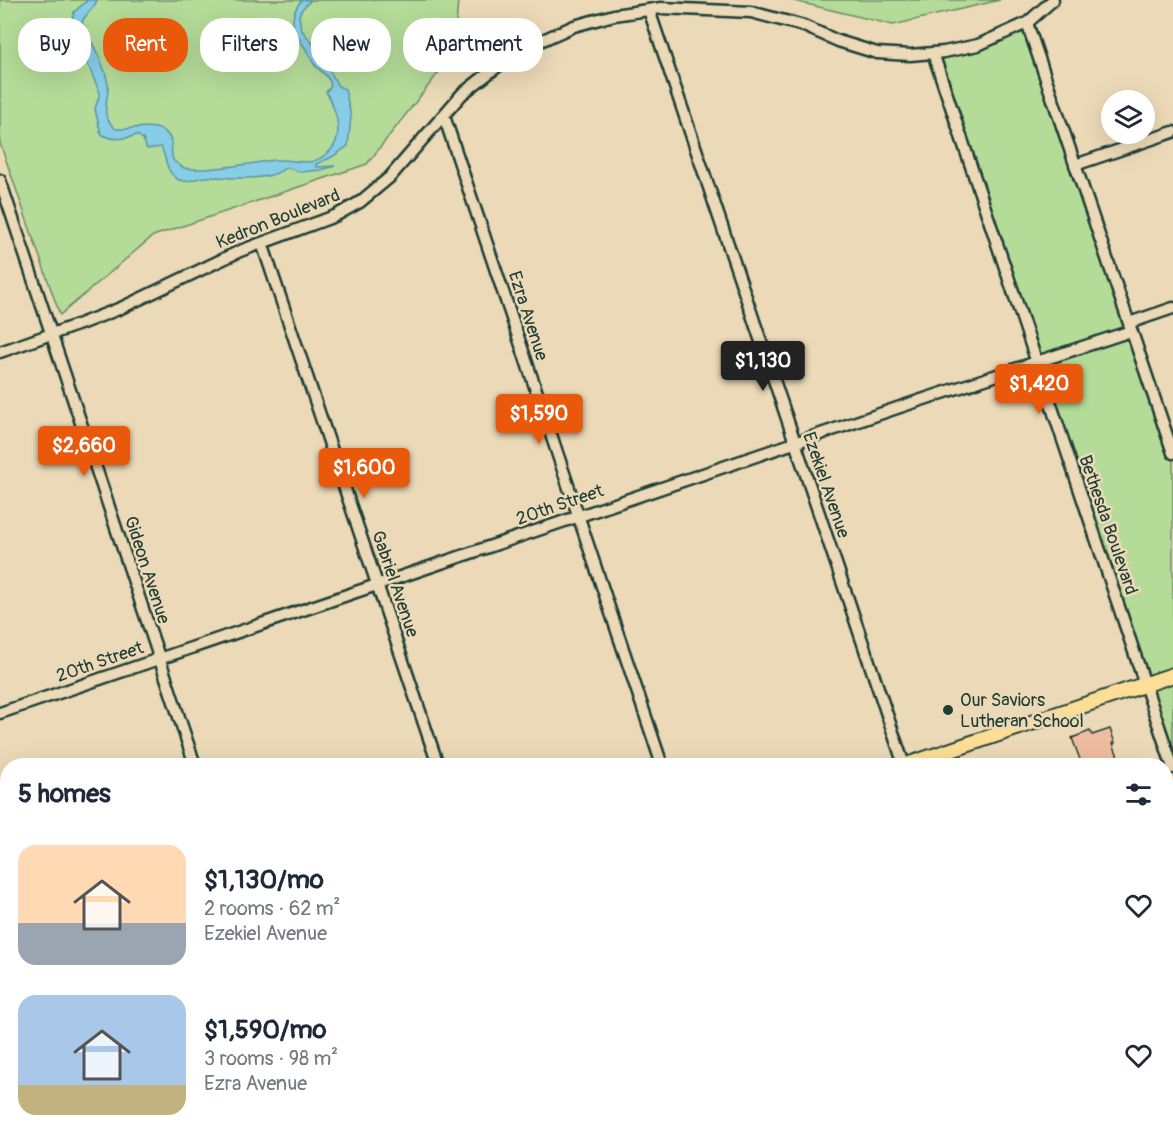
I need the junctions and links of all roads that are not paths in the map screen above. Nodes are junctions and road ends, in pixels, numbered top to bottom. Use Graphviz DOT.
graph roads {
  1 [pos="1053,0"];
  2 [pos="649,10"];
  3 [pos="1027,23"];
  4 [pos="933,53"];
  5 [pos="444,116"];
  6 [pos="1173,132"];
  7 [pos="1075,165"];
  8 [pos="0,180"];
  9 [pos="262,243"];
  10 [pos="1173,308"];
  11 [pos="1130,327"];
  12 [pos="51,334"];
  13 [pos="0,352"];
  14 [pos="1036,363"];
  15 [pos="795,443"];
  16 [pos="1173,453"];
  17 [pos="578,517"];
  18 [pos="378,585"];
  19 [pos="159,659"];
  20 [pos="1173,675"];
  21 [pos="1145,684"];
  22 [pos="0,713"];
  23 [pos="193,758"];
  24 [pos="436,758"];
  25 [pos="660,758"];
  26 [pos="903,758"];
  27 [pos="926,758"];
  28 [pos="1170,758"];
  1 -- 3 [label="street, Kedron Boulevard"];
  2 -- 4 [label="street, Kedron Boulevard"];
  2 -- 5 [label="street, Kedron Boulevard"];
  2 -- 15 [label="street, Ezekiel Avenue"];
  3 -- 4 [label="street, Kedron Boulevard"];
  3 -- 7 [label="street"];
  4 -- 14 [label="street, Bethesda Boulevard"];
  5 -- 9 [label="street, Kedron Boulevard"];
  5 -- 17 [label="street, Ezra Avenue"];
  6 -- 7 [label="street"];
  7 -- 11 [label="street"];
  8 -- 12 [label="street, Gideon Avenue"];
  9 -- 12 [label="street, Kedron Boulevard"];
  9 -- 18 [label="street, Gabriel Avenue"];
  10 -- 11 [label="street, 20th Street"];
  11 -- 14 [label="street, 20th Street"];
  11 -- 16 [label="street"];
  12 -- 13 [label="street, Kedron Boulevard"];
  12 -- 19 [label="street, Gideon Avenue"];
  14 -- 15 [label="street, 20th Street"];
  14 -- 21 [label="street, Bethesda Boulevard"];
  15 -- 17 [label="street, 20th Street"];
  15 -- 26 [label="street, Ezekiel Avenue"];
  17 -- 18 [label="street, 20th Street"];
  17 -- 25 [label="street, Ezra Avenue"];
  18 -- 19 [label="street, 20th Street"];
  18 -- 24 [label="street, Gabriel Avenue"];
  19 -- 22 [label="street, 20th Street"];
  19 -- 23 [label="street, Gideon Avenue"];
  20 -- 21 [label="main road"];
  21 -- 27 [label="main road"];
  21 -- 28 [label="street, Bethesda Boulevard"];
}
